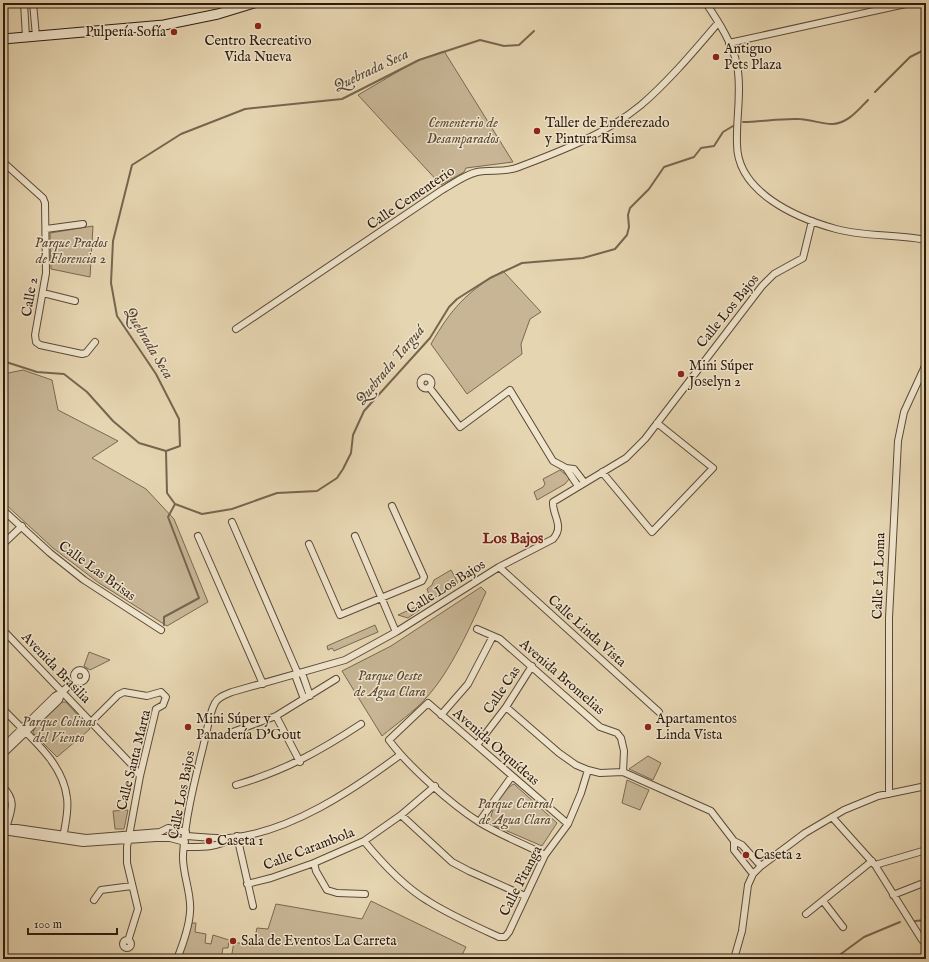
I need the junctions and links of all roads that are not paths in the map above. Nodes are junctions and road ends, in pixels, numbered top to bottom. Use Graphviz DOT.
graph roads {
  1 [pos="24,3"];
  2 [pos="33,3"];
  3 [pos="254,3"];
  4 [pos="706,3"];
  5 [pos="910,3"];
  6 [pos="232,6"];
  7 [pos="35,21"];
  8 [pos="25,22"];
  9 [pos="718,23"];
  10 [pos="31,36"];
  11 [pos="6,40"];
  12 [pos="729,42"];
  13 [pos="3,162"];
  14 [pos="812,221"];
  15 [pos="83,224"];
  16 [pos="46,229"];
  17 [pos="926,240"];
  18 [pos="43,293"];
  19 [pos="75,301"];
  20 [pos="236,329"];
  21 [pos="95,342"];
  22 [pos="926,364"];
  23 [pos="429,387"];
  24 [pos="657,423"];
  25 [pos="566,468"];
  26 [pos="602,472"];
  27 [pos="584,482"];
  28 [pos="578,486"];
  29 [pos="392,506"];
  30 [pos="3,510"];
  31 [pos="232,522"];
  32 [pos="22,526"];
  33 [pos="198,536"];
  34 [pos="355,536"];
  35 [pos="3,544"];
  36 [pos="309,544"];
  37 [pos="499,568"];
  38 [pos="383,598"];
  39 [pos="477,629"];
  40 [pos="3,630"];
  41 [pos="161,630"];
  42 [pos="396,632"];
  43 [pos="493,636"];
  44 [pos="532,666"];
  45 [pos="298,674"];
  46 [pos="336,679"];
  47 [pos="75,680"];
  48 [pos="263,684"];
  49 [pos="62,692"];
  50 [pos="307,698"];
  51 [pos="506,707"];
  52 [pos="3,709"];
  53 [pos="659,712"];
  54 [pos="441,715"];
  55 [pos="276,716"];
  56 [pos="91,722"];
  57 [pos="361,724"];
  58 [pos="23,730"];
  59 [pos="230,733"];
  60 [pos="476,745"];
  61 [pos="3,747"];
  62 [pos="3,754"];
  63 [pos="400,755"];
  64 [pos="300,762"];
  65 [pos="588,770"];
  66 [pos="623,772"];
  67 [pos="140,776"];
  68 [pos="512,776"];
  69 [pos="236,785"];
  70 [pos="435,786"];
  71 [pos="926,786"];
  72 [pos="3,787"];
  73 [pos="889,794"];
  74 [pos="401,815"];
  75 [pos="832,816"];
  76 [pos="479,822"];
  77 [pos="568,824"];
  78 [pos="5,829"];
  79 [pos="129,837"];
  80 [pos="235,837"];
  81 [pos="63,838"];
  82 [pos="185,839"];
  83 [pos="364,841"];
  84 [pos="734,841"];
  85 [pos="926,850"];
  86 [pos="545,855"];
  87 [pos="314,863"];
  88 [pos="874,863"];
  89 [pos="761,866"];
  90 [pos="753,874"];
  91 [pos="926,882"];
  92 [pos="247,884"];
  93 [pos="132,886"];
  94 [pos="365,894"];
  95 [pos="893,895"];
  96 [pos="525,896"];
  97 [pos="94,900"];
  98 [pos="822,901"];
  99 [pos="252,906"];
  100 [pos="806,914"];
  101 [pos="843,927"];
  102 [pos="128,940"];
  103 [pos="924,940"];
  104 [pos="177,959"];
  105 [pos="734,959"];
  1 -- 8 [label="street"];
  2 -- 7 [label="street"];
  3 -- 6 [label="main road"];
  4 -- 9 [label="street"];
  5 -- 12 [label="street"];
  6 -- 10 [label="main road"];
  7 -- 8 [label="street"];
  7 -- 10 [label="street"];
  8 -- 10 [label="street"];
  9 -- 12 [label="street"];
  9 -- 20 [label="street, Calle Cementerio"];
  10 -- 11 [label="main road"];
  12 -- 14 [label="street"];
  13 -- 16 [label="street, Calle 2"];
  14 -- 17 [label="street"];
  14 -- 24 [label="street, Calle Los Bajos"];
  15 -- 16 [label="street"];
  16 -- 18 [label="street, Calle 2"];
  18 -- 19 [label="street"];
  18 -- 21 [label="street, Calle 2"];
  22 -- 73 [label="street, Calle La Loma"];
  23 -- 25 [label="street"];
  24 -- 26 [label="street, Calle Los Bajos"];
  24 -- 26 [label="street"];
  25 -- 27 [label="street"];
  25 -- 28 [label="street"];
  26 -- 27 [label="street, Calle Los Bajos"];
  27 -- 28 [label="street, Calle Los Bajos"];
  28 -- 37 [label="street, Calle Los Bajos"];
  29 -- 38 [label="street"];
  30 -- 32 [label="street, Calle Las Brisas"];
  31 -- 45 [label="street"];
  32 -- 35 [label="street"];
  32 -- 41 [label="street, Calle Las Brisas"];
  33 -- 48 [label="street"];
  34 -- 38 [label="street"];
  36 -- 38 [label="street"];
  37 -- 42 [label="street, Calle Los Bajos"];
  37 -- 53 [label="street, Calle Linda Vista"];
  38 -- 42 [label="street"];
  39 -- 43 [label="street, Avenida Bromelias"];
  40 -- 49 [label="street, Avenida Brasilia"];
  42 -- 45 [label="street, Calle Los Bajos"];
  43 -- 44 [label="street, Avenida Bromelias"];
  43 -- 54 [label="street"];
  44 -- 51 [label="street, Calle Cas"];
  44 -- 66 [label="street, Avenida Bromelias"];
  45 -- 48 [label="street, Calle Los Bajos"];
  45 -- 50 [label="street"];
  46 -- 50 [label="street"];
  47 -- 49 [label="street"];
  48 -- 82 [label="street, Calle Los Bajos"];
  49 -- 56 [label="street, Avenida Brasilia"];
  49 -- 58 [label="street"];
  50 -- 55 [label="street"];
  51 -- 60 [label="street, Calle Cas"];
  51 -- 65 [label="street"];
  52 -- 58 [label="street"];
  54 -- 60 [label="street, Avenida Orquídeas"];
  54 -- 63 [label="street, Avenida Orquídeas"];
  55 -- 59 [label="street"];
  55 -- 64 [label="street"];
  56 -- 67 [label="street, Avenida Brasilia"];
  56 -- 67 [label="street, Calle Santa Marta"];
  57 -- 64 [label="street"];
  58 -- 61 [label="street"];
  58 -- 62 [label="street"];
  58 -- 81 [label="street"];
  60 -- 68 [label="street, Avenida Orquídeas"];
  63 -- 70 [label="street"];
  63 -- 80 [label="street"];
  64 -- 69 [label="street"];
  65 -- 66 [label="street"];
  65 -- 77 [label="street, Calle Pitanga"];
  66 -- 84 [label="street"];
  67 -- 79 [label="street, Calle Santa Marta"];
  68 -- 76 [label="street"];
  68 -- 77 [label="street, Avenida Orquídeas"];
  70 -- 74 [label="street, Calle Carambola"];
  70 -- 76 [label="street"];
  71 -- 73 [label="street"];
  72 -- 78 [label="street"];
  73 -- 75 [label="street"];
  74 -- 83 [label="street, Calle Carambola"];
  74 -- 96 [label="street"];
  75 -- 88 [label="street"];
  75 -- 89 [label="street"];
  76 -- 86 [label="street"];
  77 -- 86 [label="street, Calle Pitanga"];
  78 -- 81 [label="street"];
  79 -- 81 [label="street"];
  79 -- 82 [label="street"];
  79 -- 82 [label="street"];
  79 -- 93 [label="street, Calle Santa Marta"];
  80 -- 82 [label="street"];
  80 -- 82 [label="street"];
  80 -- 92 [label="street"];
  82 -- 104 [label="street, Calle Los Bajos"];
  83 -- 87 [label="street, Calle Carambola"];
  83 -- 96 [label="street, Calle Pitanga"];
  84 -- 89 [label="street"];
  84 -- 90 [label="street"];
  85 -- 88 [label="street"];
  86 -- 96 [label="street, Calle Pitanga"];
  87 -- 92 [label="street, Calle Carambola"];
  87 -- 94 [label="street"];
  88 -- 95 [label="street"];
  88 -- 98 [label="street"];
  89 -- 90 [label="street"];
  90 -- 105 [label="street"];
  91 -- 95 [label="street"];
  92 -- 99 [label="street"];
  93 -- 97 [label="street"];
  93 -- 102 [label="street, Calle Santa Marta"];
  95 -- 103 [label="street"];
  98 -- 100 [label="street"];
  98 -- 101 [label="street"];
}
